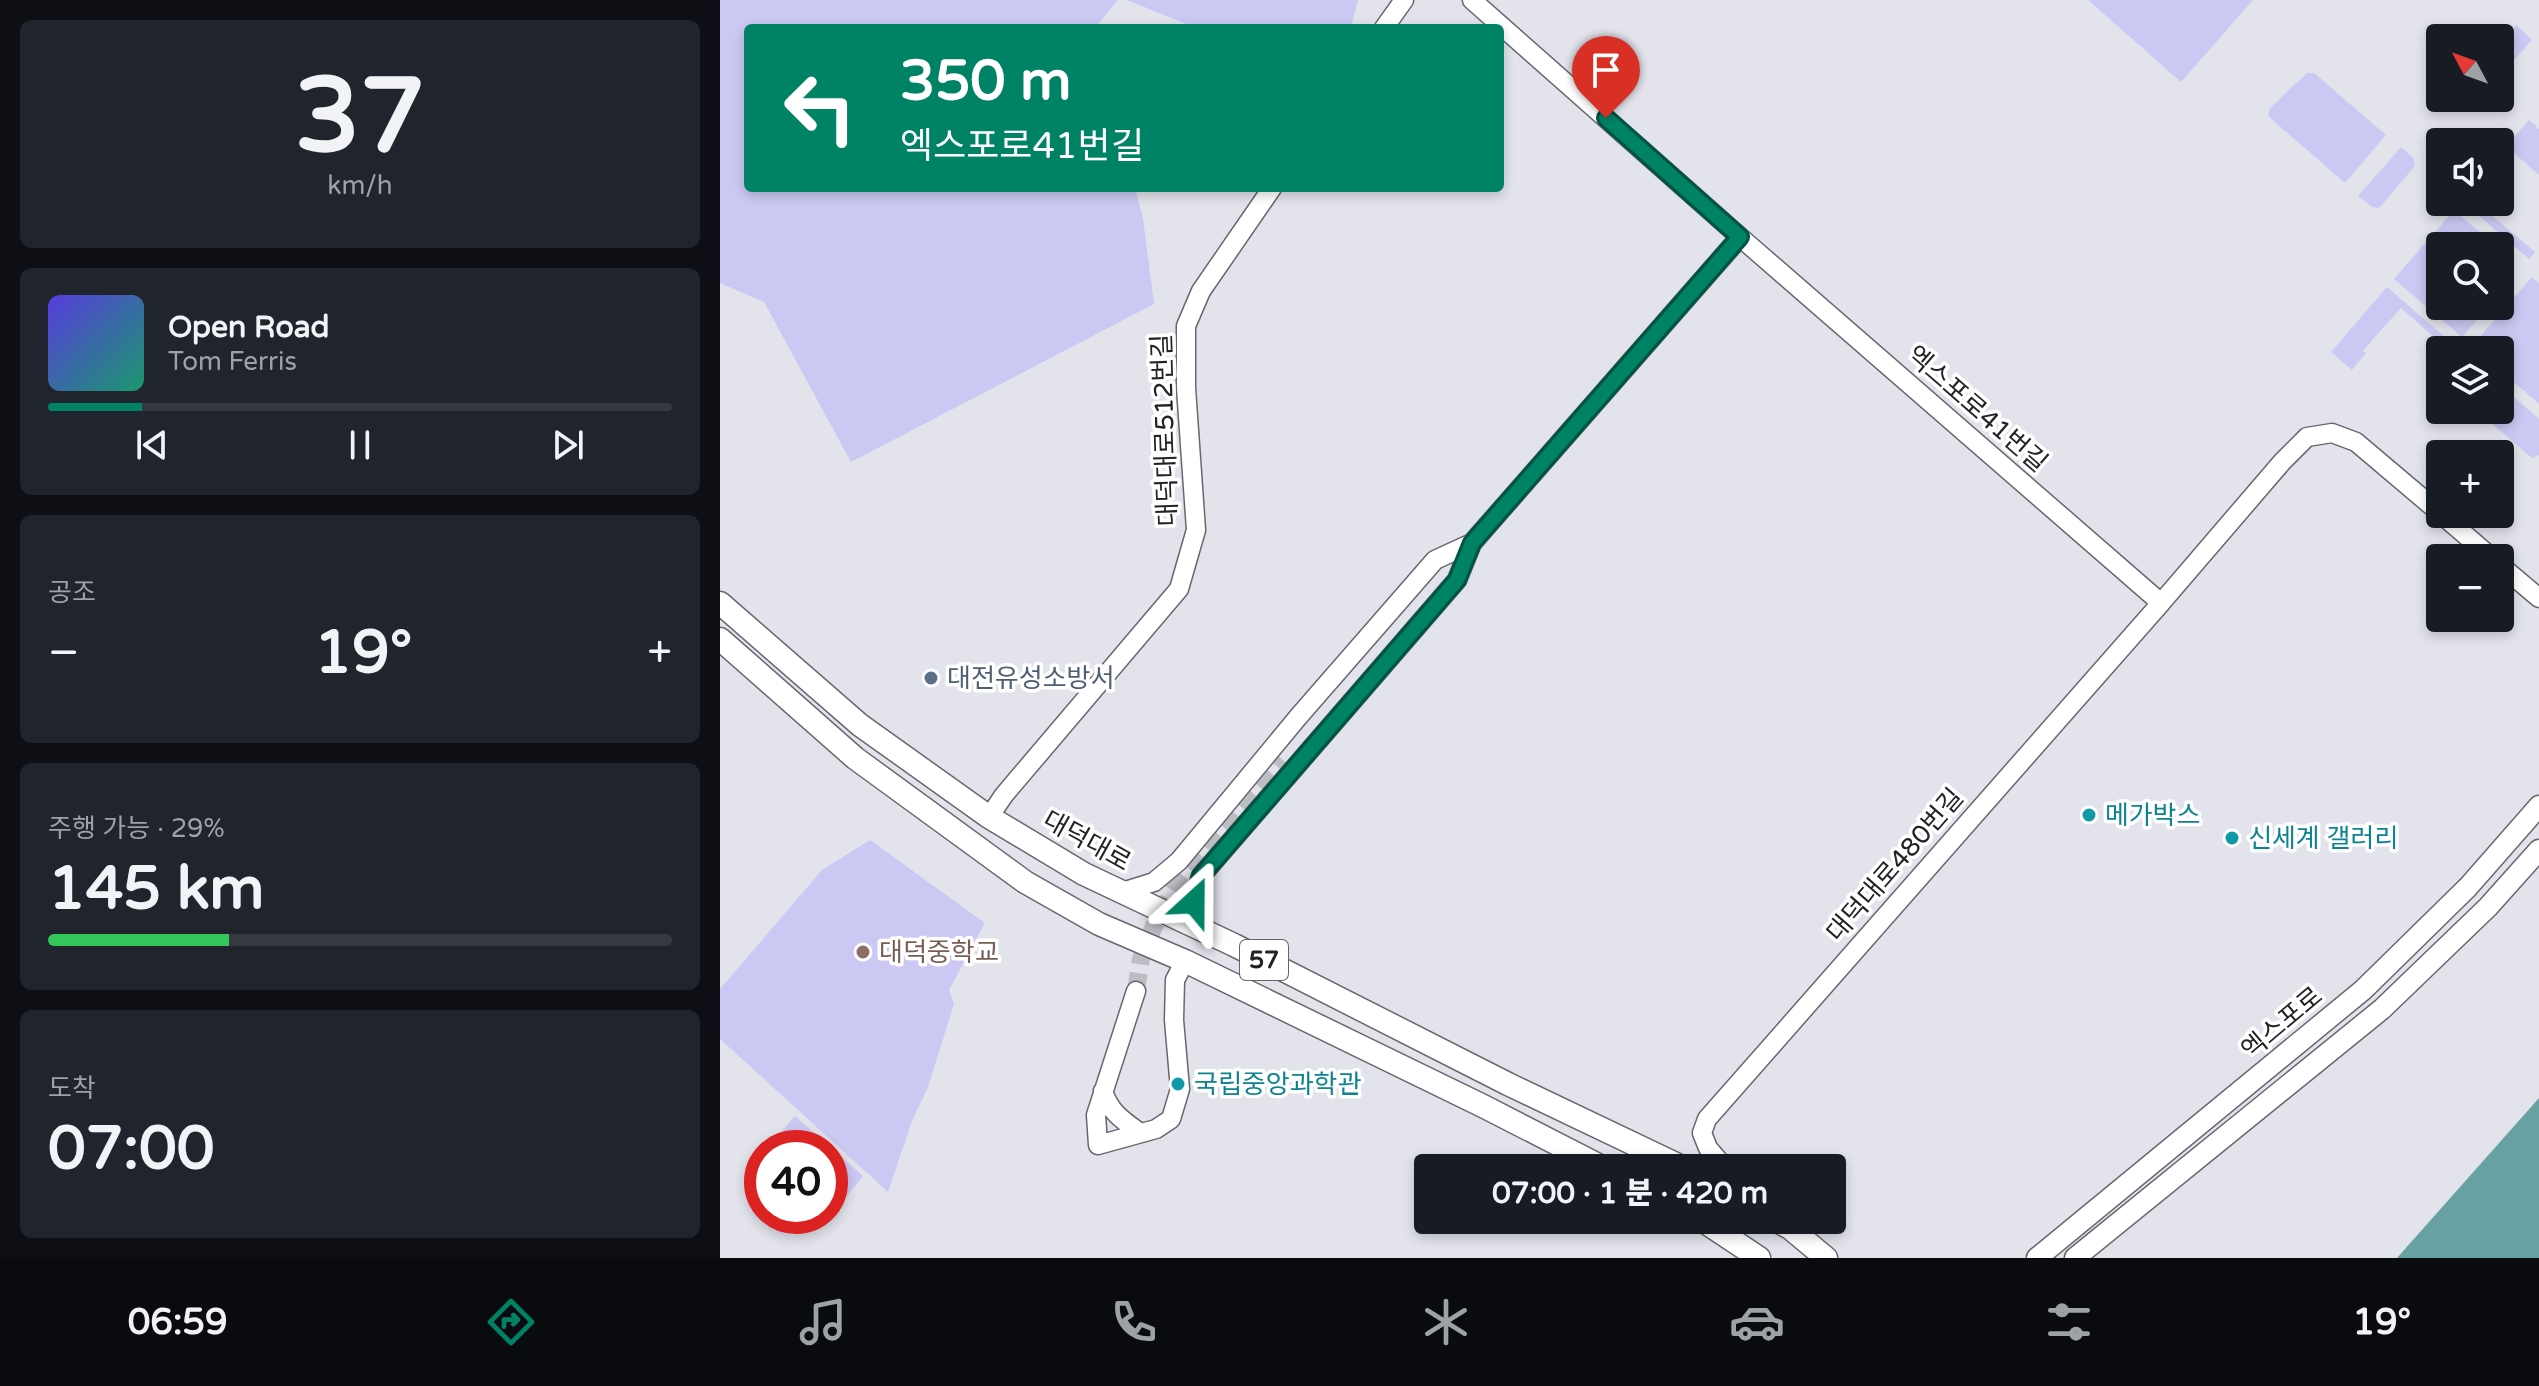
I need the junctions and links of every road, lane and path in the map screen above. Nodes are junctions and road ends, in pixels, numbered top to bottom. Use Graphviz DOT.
graph roads {
  1 [pos="1404,0"];
  2 [pos="1472,0"];
  3 [pos="1387,24"];
  4 [pos="1499,24"];
  5 [pos="1504,28"];
  6 [pos="1269,192"];
  7 [pos="1740,237"];
  8 [pos="2426,501"];
  9 [pos="2457,528"];
  10 [pos="1472,543"];
  11 [pos="2476,544"];
  12 [pos="2514,577"];
  13 [pos="2539,598"];
  14 [pos="720,603"];
  15 [pos="2161,603"];
  16 [pos="720,639"];
  17 [pos="1260,763"];
  18 [pos="1286,770"];
  19 [pos="2539,806"];
  20 [pos="989,817"];
  21 [pos="2539,850"];
  22 [pos="1122,892"];
  23 [pos="1203,930"];
  24 [pos="1185,961"];
  25 [pos="1136,991"];
  26 [pos="1103,1091"];
  27 [pos="1139,1132"];
  28 [pos="1577,1154"];
  29 [pos="1655,1154"];
  30 [pos="1713,1154"];
  31 [pos="1723,1234"];
  32 [pos="1796,1234"];
  33 [pos="1759,1258"];
  34 [pos="1826,1258"];
  35 [pos="2037,1258"];
  36 [pos="2075,1258"];
  1 -- 3 [label="street"];
  2 -- 4 [label="street, 엑스포로41번길"];
  5 -- 7 [label="street, 엑스포로41번길"];
  6 -- 20 [label="street, 대덕대로512번길"];
  7 -- 10 [label="street"];
  7 -- 15 [label="street, 엑스포로41번길"];
  8 -- 15 [label="street"];
  9 -- 11 [label="street"];
  10 -- 17 [label="street"];
  10 -- 18 [label="street"];
  12 -- 13 [label="street"];
  14 -- 20 [label="main road, 대덕대로 / 57"];
  15 -- 30 [label="street, 대덕대로480번길"];
  16 -- 24 [label="main road, 57"];
  17 -- 18 [label="street"];
  17 -- 22 [label="street"];
  18 -- 23 [label="street"];
  19 -- 35 [label="main road, 엑스포로"];
  20 -- 22 [label="main road, 대덕대로 / 57"];
  21 -- 36 [label="main road, 엑스포로"];
  22 -- 23 [label="main road, 대덕대로 / 57"];
  23 -- 29 [label="main road, 대덕대로 / 57"];
  24 -- 27 [label="street"];
  24 -- 28 [label="main road, 57"];
  25 -- 26 [label="street"];
  26 -- 27 [label="street"];
  26 -- 27 [label="street"];
  31 -- 33 [label="main road"];
  32 -- 34 [label="main road"];
}
